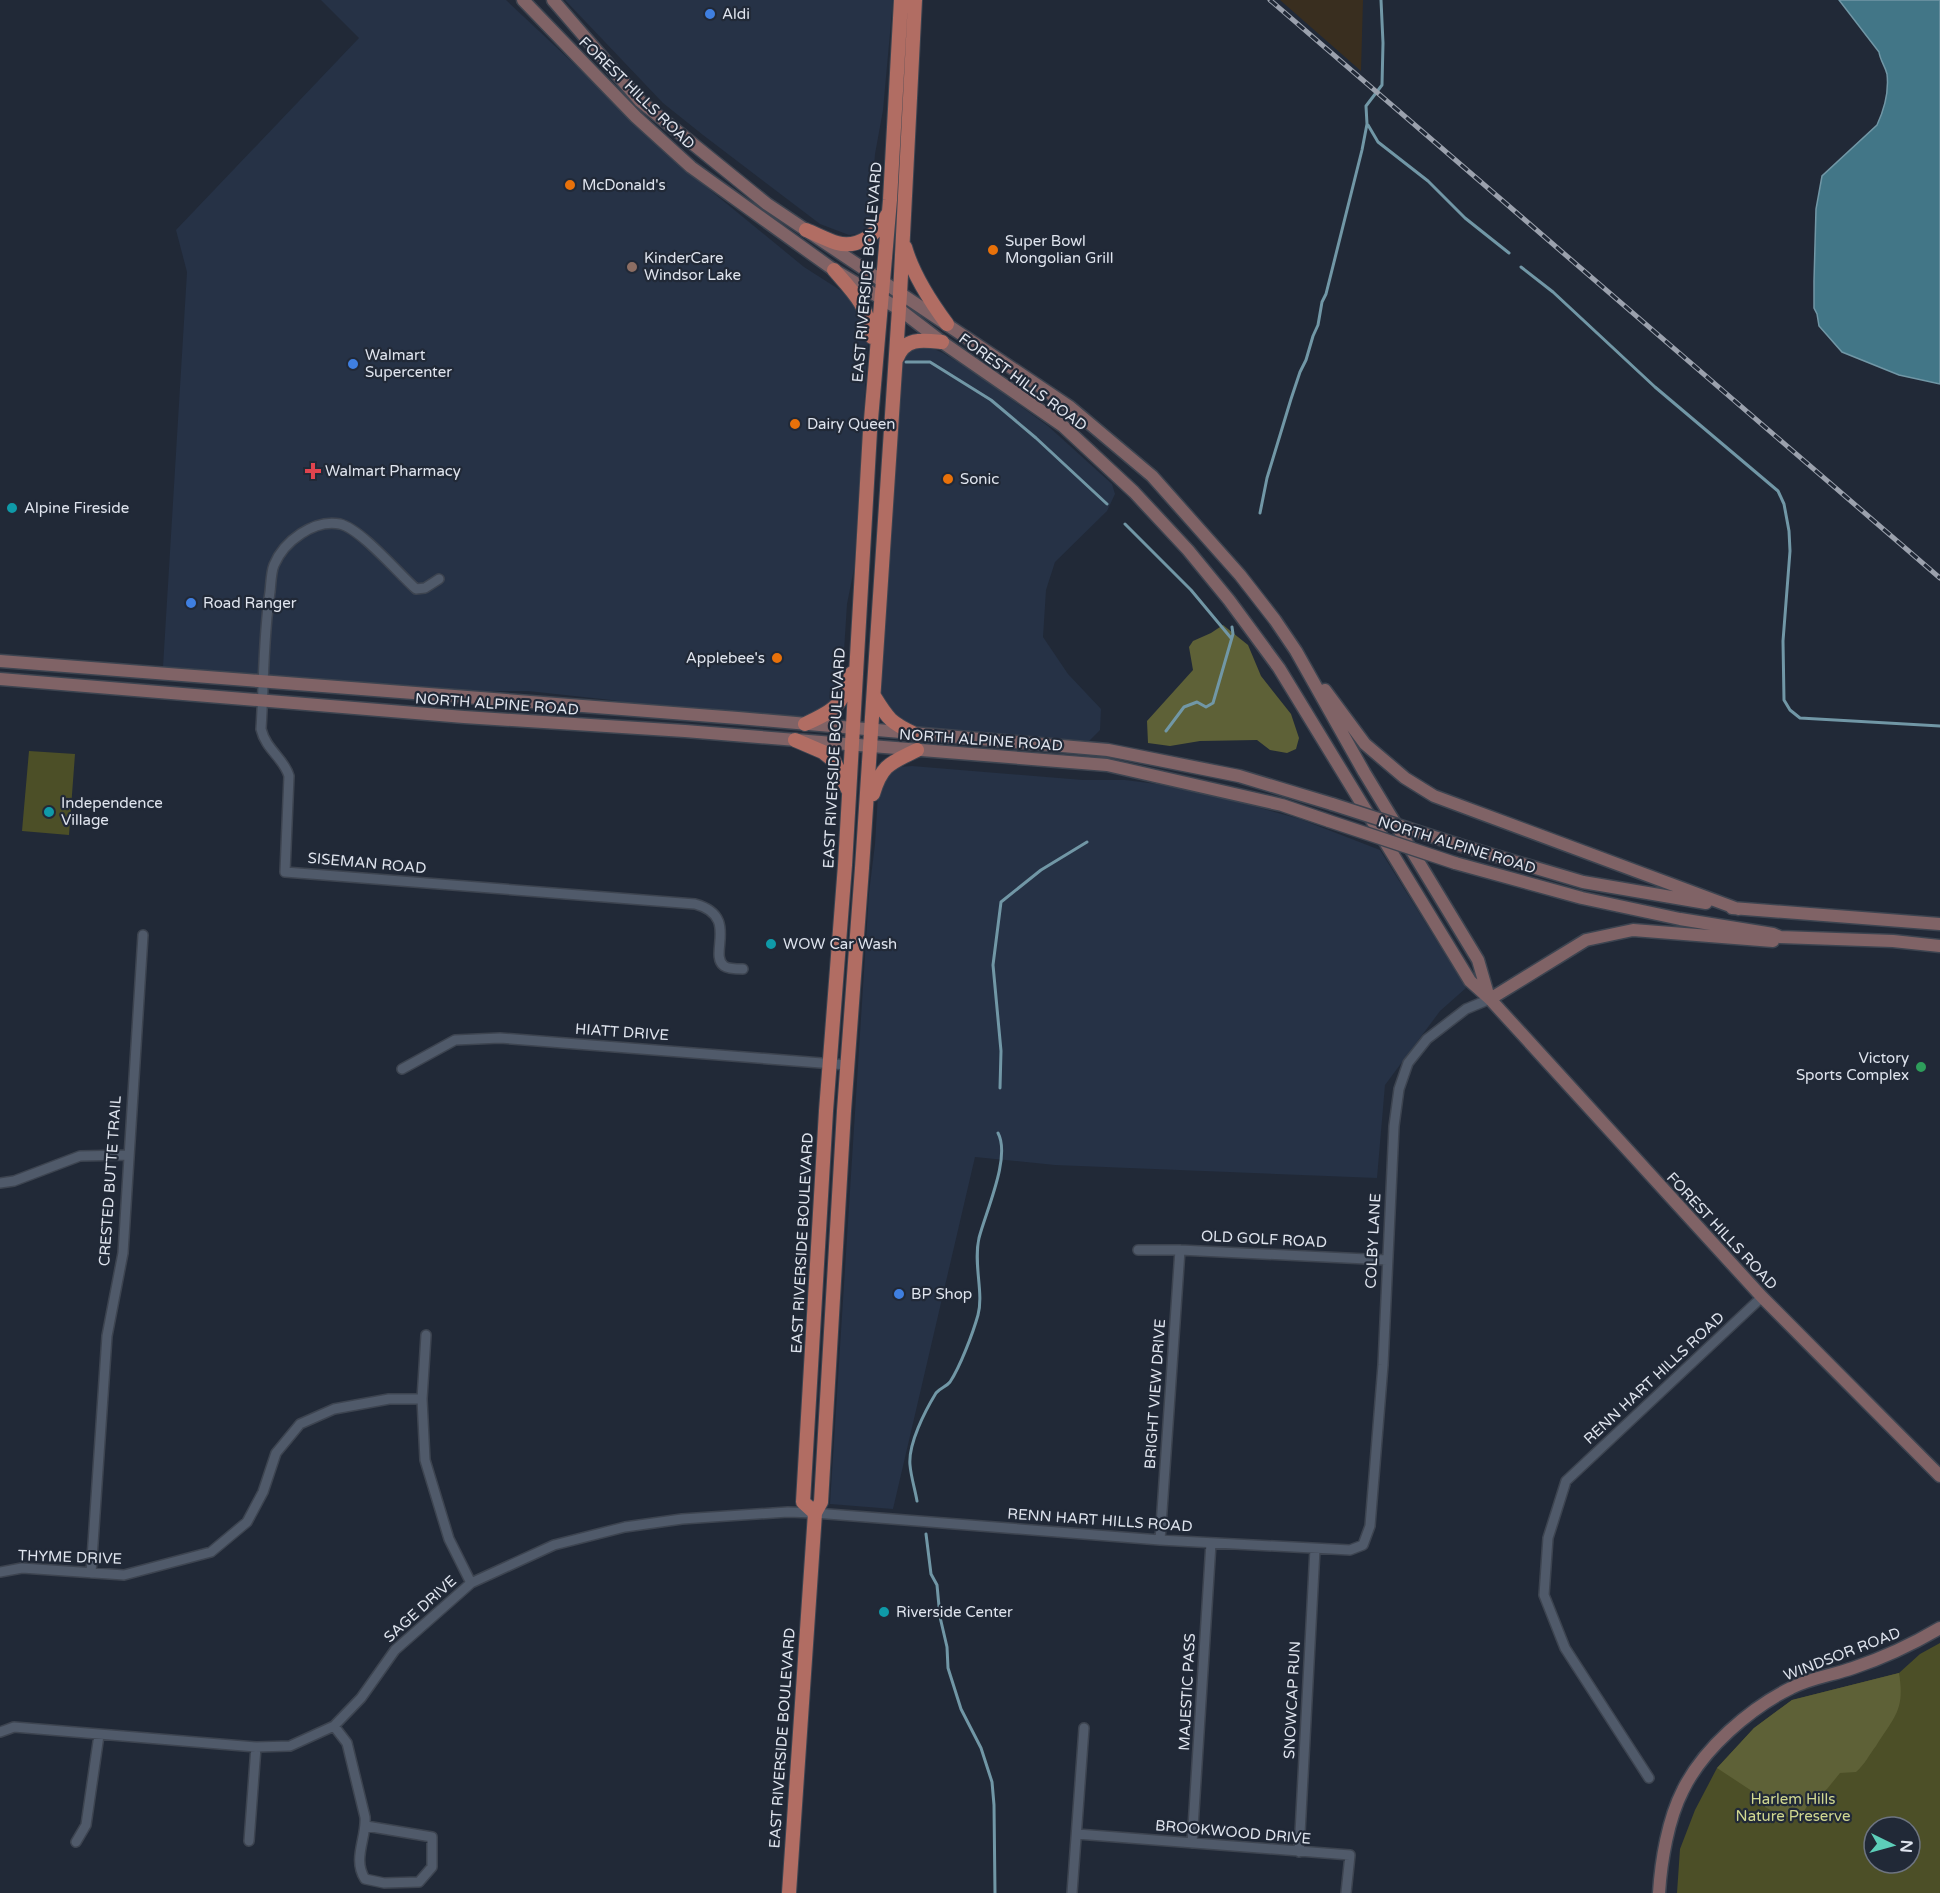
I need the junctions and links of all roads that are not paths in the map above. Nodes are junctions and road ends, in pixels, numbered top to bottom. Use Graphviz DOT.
graph roads {
  1 [pos="523,0"];
  2 [pos="553,0"];
  3 [pos="900,0"];
  4 [pos="915,0"];
  5 [pos="889,210"];
  6 [pos="806,230"];
  7 [pos="902,234"];
  8 [pos="834,270"];
  9 [pos="883,281"];
  10 [pos="900,294"];
  11 [pos="881,297"];
  12 [pos="899,309"];
  13 [pos="947,324"];
  14 [pos="942,342"];
  15 [pos="894,375"];
  16 [pos="874,379"];
  17 [pos="439,579"];
  18 [pos="1296,651"];
  19 [pos="857,659"];
  20 [pos="0,661"];
  21 [pos="0,679"];
  22 [pos="264,681"];
  23 [pos="874,696"];
  24 [pos="263,700"];
  25 [pos="698,716"];
  26 [pos="805,724"];
  27 [pos="853,729"];
  28 [pos="871,730"];
  29 [pos="697,732"];
  30 [pos="915,734"];
  31 [pos="795,740"];
  32 [pos="852,745"];
  33 [pos="870,746"];
  34 [pos="917,750"];
  35 [pos="848,792"];
  36 [pos="866,816"];
  37 [pos="1738,909"];
  38 [pos="1940,924"];
  39 [pos="143,935"];
  40 [pos="1780,937"];
  41 [pos="1940,946"];
  42 [pos="743,969"];
  43 [pos="1490,999"];
  44 [pos="830,1063"];
  45 [pos="847,1065"];
  46 [pos="402,1069"];
  47 [pos="128,1155"];
  48 [pos="0,1183"];
  49 [pos="1138,1250"];
  50 [pos="1180,1250"];
  51 [pos="1387,1260"];
  52 [pos="1762,1297"];
  53 [pos="426,1335"];
  54 [pos="422,1399"];
  55 [pos="1940,1476"];
  56 [pos="815,1513"];
  57 [pos="1370,1526"];
  58 [pos="1160,1540"];
  59 [pos="1211,1543"];
  60 [pos="1315,1549"];
  61 [pos="0,1572"];
  62 [pos="91,1573"];
  63 [pos="471,1583"];
  64 [pos="1940,1628"];
  65 [pos="334,1726"];
  66 [pos="1084,1728"];
  67 [pos="0,1732"];
  68 [pos="99,1735"];
  69 [pos="256,1746"];
  70 [pos="1649,1778"];
  71 [pos="366,1826"];
  72 [pos="1077,1834"];
  73 [pos="249,1841"];
  74 [pos="76,1842"];
  75 [pos="1192,1843"];
  76 [pos="1299,1852"];
  77 [pos="789,1893"];
  78 [pos="1072,1893"];
  79 [pos="1346,1893"];
  80 [pos="1659,1893"];
  1 -- 8 [label="main road, FOREST HILLS ROAD"];
  2 -- 6 [label="main road, FOREST HILLS ROAD"];
  3 -- 5 [label="main road, EAST RIVERSIDE BOULEVARD"];
  4 -- 7 [label="main road, EAST RIVERSIDE BOULEVARD"];
  5 -- 6 [label="main road"];
  5 -- 9 [label="main road, EAST RIVERSIDE BOULEVARD"];
  6 -- 9 [label="main road, FOREST HILLS ROAD"];
  7 -- 10 [label="main road, EAST RIVERSIDE BOULEVARD"];
  7 -- 13 [label="main road"];
  8 -- 11 [label="main road, FOREST HILLS ROAD"];
  8 -- 16 [label="main road"];
  9 -- 10 [label="main road, FOREST HILLS ROAD"];
  9 -- 11 [label="main road, EAST RIVERSIDE BOULEVARD"];
  10 -- 12 [label="main road, EAST RIVERSIDE BOULEVARD"];
  10 -- 13 [label="main road, FOREST HILLS ROAD"];
  11 -- 12 [label="main road, FOREST HILLS ROAD"];
  11 -- 16 [label="main road, EAST RIVERSIDE BOULEVARD"];
  12 -- 14 [label="main road, FOREST HILLS ROAD"];
  12 -- 15 [label="main road, EAST RIVERSIDE BOULEVARD"];
  13 -- 18 [label="main road, FOREST HILLS ROAD"];
  14 -- 15 [label="main road"];
  14 -- 43 [label="main road, FOREST HILLS ROAD"];
  15 -- 23 [label="main road, EAST RIVERSIDE BOULEVARD"];
  16 -- 19 [label="main road, EAST RIVERSIDE BOULEVARD"];
  17 -- 22 [label="street, SISEMAN ROAD"];
  18 -- 37 [label="main road"];
  18 -- 43 [label="main road, FOREST HILLS ROAD"];
  19 -- 26 [label="main road"];
  19 -- 27 [label="main road, EAST RIVERSIDE BOULEVARD"];
  20 -- 22 [label="main road, NORTH ALPINE ROAD"];
  21 -- 24 [label="main road, NORTH ALPINE ROAD"];
  22 -- 24 [label="street, SISEMAN ROAD"];
  22 -- 25 [label="main road, NORTH ALPINE ROAD"];
  23 -- 28 [label="main road, EAST RIVERSIDE BOULEVARD"];
  23 -- 30 [label="main road"];
  24 -- 29 [label="main road, NORTH ALPINE ROAD"];
  24 -- 42 [label="street, SISEMAN ROAD"];
  25 -- 26 [label="main road, NORTH ALPINE ROAD"];
  25 -- 29 [label="main road"];
  26 -- 27 [label="main road, NORTH ALPINE ROAD"];
  27 -- 28 [label="main road, NORTH ALPINE ROAD"];
  27 -- 32 [label="main road, EAST RIVERSIDE BOULEVARD"];
  28 -- 30 [label="main road, NORTH ALPINE ROAD"];
  28 -- 33 [label="main road, EAST RIVERSIDE BOULEVARD"];
  29 -- 31 [label="main road, NORTH ALPINE ROAD"];
  30 -- 37 [label="main road, NORTH ALPINE ROAD, bridge"];
  31 -- 32 [label="main road, NORTH ALPINE ROAD"];
  31 -- 35 [label="main road"];
  32 -- 33 [label="main road, NORTH ALPINE ROAD"];
  32 -- 35 [label="main road, EAST RIVERSIDE BOULEVARD"];
  33 -- 34 [label="main road, NORTH ALPINE ROAD"];
  33 -- 36 [label="main road, EAST RIVERSIDE BOULEVARD"];
  34 -- 36 [label="main road"];
  34 -- 40 [label="main road, NORTH ALPINE ROAD, bridge"];
  35 -- 44 [label="main road, EAST RIVERSIDE BOULEVARD"];
  36 -- 45 [label="main road, EAST RIVERSIDE BOULEVARD"];
  37 -- 38 [label="main road, NORTH ALPINE ROAD"];
  39 -- 47 [label="street, CRESTED BUTTE TRAIL"];
  40 -- 41 [label="main road, NORTH ALPINE ROAD"];
  40 -- 43 [label="main road"];
  43 -- 51 [label="street, COLBY LANE"];
  43 -- 52 [label="main road, FOREST HILLS ROAD"];
  44 -- 45 [label="street, HIATT DRIVE"];
  44 -- 46 [label="street, HIATT DRIVE"];
  44 -- 56 [label="main road, EAST RIVERSIDE BOULEVARD"];
  45 -- 56 [label="main road, EAST RIVERSIDE BOULEVARD"];
  47 -- 48 [label="street"];
  47 -- 62 [label="street, CRESTED BUTTE TRAIL"];
  49 -- 50 [label="street, OLD GOLF ROAD"];
  50 -- 51 [label="street, OLD GOLF ROAD"];
  50 -- 58 [label="street, BRIGHT VIEW DRIVE"];
  51 -- 57 [label="street, COLBY LANE"];
  52 -- 55 [label="main road, FOREST HILLS ROAD"];
  52 -- 70 [label="street, RENN HART HILLS ROAD"];
  53 -- 54 [label="street"];
  54 -- 62 [label="street, THYME DRIVE"];
  54 -- 63 [label="street"];
  56 -- 58 [label="street, RENN HART HILLS ROAD"];
  56 -- 63 [label="street, SAGE DRIVE"];
  56 -- 77 [label="main road, EAST RIVERSIDE BOULEVARD"];
  57 -- 60 [label="street, RENN HART HILLS ROAD"];
  58 -- 59 [label="street, RENN HART HILLS ROAD"];
  59 -- 60 [label="street, RENN HART HILLS ROAD"];
  59 -- 75 [label="street, MAJESTIC PASS"];
  60 -- 76 [label="street, SNOWCAP RUN"];
  61 -- 62 [label="street, THYME DRIVE"];
  63 -- 65 [label="street, SAGE DRIVE"];
  64 -- 80 [label="main road, WINDSOR ROAD"];
  65 -- 69 [label="street, SAGE DRIVE"];
  65 -- 71 [label="street"];
  66 -- 72 [label="street"];
  67 -- 68 [label="street, SAGE DRIVE"];
  68 -- 69 [label="street, SAGE DRIVE"];
  68 -- 74 [label="street"];
  69 -- 73 [label="street"];
  71 -- 71 [label="street"];
  72 -- 75 [label="street, BROOKWOOD DRIVE"];
  72 -- 78 [label="street"];
  75 -- 76 [label="street, BROOKWOOD DRIVE"];
  76 -- 79 [label="street, BROOKWOOD DRIVE"];
}
